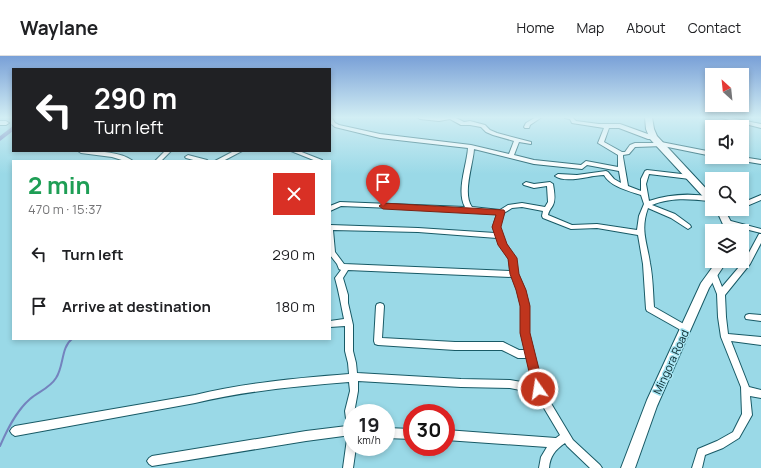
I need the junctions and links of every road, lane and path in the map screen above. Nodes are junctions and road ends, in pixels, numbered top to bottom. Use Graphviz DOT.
graph roads {
  1 [pos="382,136"];
  2 [pos="505,136"];
  3 [pos="603,136"];
  4 [pos="646,136"];
  5 [pos="653,137"];
  6 [pos="517,140"];
  7 [pos="529,143"];
  8 [pos="661,145"];
  9 [pos="471,147"];
  10 [pos="86,152"];
  11 [pos="167,152"];
  12 [pos="237,152"];
  13 [pos="297,152"];
  14 [pos="705,153"];
  15 [pos="621,154"];
  16 [pos="511,156"];
  17 [pos="188,157"];
  18 [pos="127,160"];
  19 [pos="159,160"];
  20 [pos="201,160"];
  21 [pos="220,160"];
  22 [pos="319,160"];
  23 [pos="749,160"];
  24 [pos="761,162"];
  25 [pos="606,170"];
  26 [pos="623,170"];
  27 [pos="558,176"];
  28 [pos="690,177"];
  29 [pos="526,184"];
  30 [pos="625,187"];
  31 [pos="705,193"];
  32 [pos="644,194"];
  33 [pos="761,197"];
  34 [pos="705,199"];
  35 [pos="749,203"];
  36 [pos="647,205"];
  37 [pos="331,208"];
  38 [pos="470,210"];
  39 [pos="546,210"];
  40 [pos="501,212"];
  41 [pos="725,219"];
  42 [pos="688,227"];
  43 [pos="331,228"];
  44 [pos="761,231"];
  45 [pos="641,233"];
  46 [pos="500,236"];
  47 [pos="760,239"];
  48 [pos="331,240"];
  49 [pos="346,267"];
  50 [pos="717,268"];
  51 [pos="514,274"];
  52 [pos="713,274"];
  53 [pos="721,294"];
  54 [pos="380,306"];
  55 [pos="749,317"];
  56 [pos="761,318"];
  57 [pos="348,322"];
  58 [pos="331,324"];
  59 [pos="686,329"];
  60 [pos="725,338"];
  61 [pos="761,341"];
  62 [pos="530,354"];
  63 [pos="352,378"];
  64 [pos="538,389"];
  65 [pos="745,390"];
  66 [pos="761,394"];
  67 [pos="351,404"];
  68 [pos="15,431"];
  69 [pos="343,431"];
  70 [pos="455,436"];
  71 [pos="566,436"];
  72 [pos="557,444"];
  73 [pos="350,456"];
  74 [pos="152,461"];
  75 [pos="348,468"];
  76 [pos="544,468"];
  77 [pos="597,468"];
  78 [pos="628,468"];
  79 [pos="697,468"];
  1 -- 9 [label="street"];
  2 -- 6 [label="street"];
  3 -- 15 [label="street"];
  4 -- 5 [label="street"];
  5 -- 8 [label="highway"];
  6 -- 7 [label="street"];
  6 -- 16 [label="street"];
  8 -- 14 [label="street"];
  8 -- 15 [label="street"];
  8 -- 28 [label="highway"];
  9 -- 16 [label="street"];
  9 -- 38 [label="street"];
  10 -- 18 [label="street"];
  11 -- 19 [label="street"];
  12 -- 21 [label="street"];
  13 -- 22 [label="street"];
  15 -- 26 [label="street"];
  16 -- 25 [label="street"];
  17 -- 20 [label="street"];
  23 -- 24 [label="street"];
  25 -- 26 [label="street"];
  25 -- 27 [label="street"];
  25 -- 30 [label="street"];
  26 -- 30 [label="street"];
  28 -- 31 [label="highway"];
  28 -- 32 [label="street"];
  29 -- 39 [label="street"];
  30 -- 32 [label="street"];
  32 -- 36 [label="street"];
  33 -- 35 [label="street"];
  34 -- 36 [label="street"];
  36 -- 42 [label="street"];
  36 -- 45 [label="street"];
  37 -- 38 [label="street"];
  38 -- 40 [label="street"];
  39 -- 40 [label="street"];
  39 -- 45 [label="street"];
  40 -- 46 [label="street"];
  41 -- 44 [label="street"];
  43 -- 46 [label="street"];
  45 -- 59 [label="street"];
  46 -- 51 [label="street"];
  47 -- 53 [label="street"];
  48 -- 49 [label="street"];
  49 -- 51 [label="street"];
  49 -- 57 [label="street"];
  50 -- 52 [label="highway, Mingora Road"];
  51 -- 62 [label="street"];
  52 -- 53 [label="street"];
  52 -- 59 [label="highway, Mingora Road"];
  53 -- 60 [label="street"];
  54 -- 62 [label="street"];
  55 -- 56 [label="street"];
  57 -- 58 [label="street"];
  57 -- 63 [label="street"];
  59 -- 78 [label="highway, Mingora Road"];
  60 -- 61 [label="street"];
  60 -- 65 [label="street"];
  62 -- 64 [label="street"];
  63 -- 64 [label="street"];
  63 -- 67 [label="street"];
  63 -- 68 [label="street"];
  64 -- 71 [label="street"];
  65 -- 66 [label="street"];
  65 -- 79 [label="street"];
  69 -- 74 [label="street"];
  70 -- 72 [label="street"];
  71 -- 72 [label="street"];
  71 -- 77 [label="street"];
  72 -- 76 [label="street"];
  73 -- 75 [label="street"];
}
